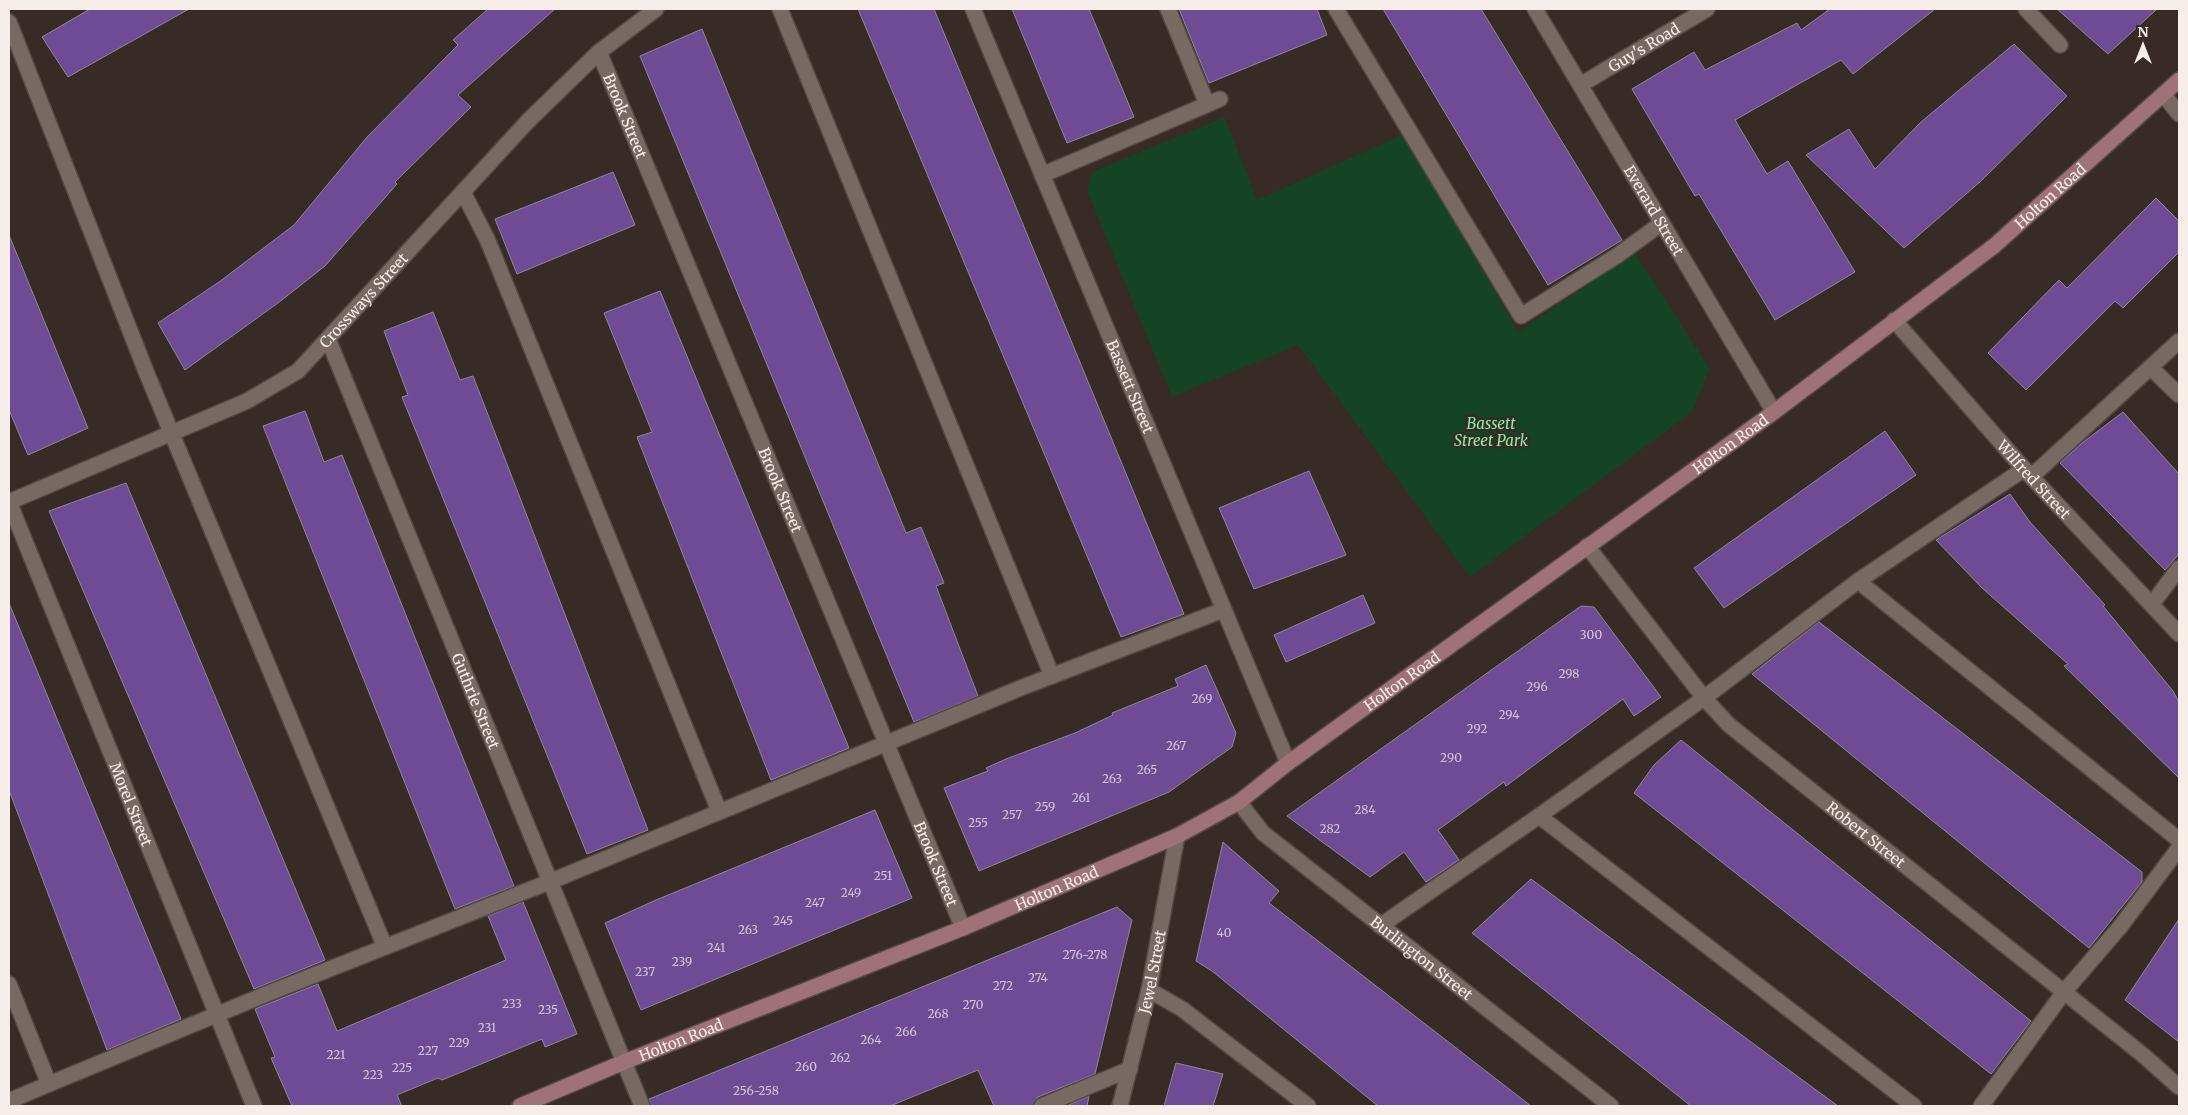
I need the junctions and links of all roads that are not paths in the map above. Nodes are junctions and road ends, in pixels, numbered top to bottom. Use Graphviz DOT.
graph roads {
  1 [pos="656,9"];
  2 [pos="780,9"];
  3 [pos="973,9"];
  4 [pos="1168,9"];
  5 [pos="1336,9"];
  6 [pos="1535,9"];
  7 [pos="1707,9"];
  8 [pos="2026,9"];
  9 [pos="9,22"];
  10 [pos="2060,44"];
  11 [pos="598,52"];
  12 [pos="2179,80"];
  13 [pos="1582,84"];
  14 [pos="2163,94"];
  15 [pos="2179,114"];
  16 [pos="1042,176"];
  17 [pos="463,192"];
  18 [pos="1662,223"];
  19 [pos="1894,320"];
  20 [pos="328,339"];
  21 [pos="2179,341"];
  22 [pos="2151,368"];
  23 [pos="2179,395"];
  24 [pos="1774,412"];
  25 [pos="172,434"];
  26 [pos="2028,472"];
  27 [pos="9,502"];
  28 [pos="1586,546"];
  29 [pos="2179,568"];
  30 [pos="1858,581"];
  31 [pos="2152,604"];
  32 [pos="1223,610"];
  33 [pos="2179,634"];
  34 [pos="1052,676"];
  35 [pos="1704,698"];
  36 [pos="886,744"];
  37 [pos="1288,763"];
  38 [pos="1239,802"];
  39 [pos="719,811"];
  40 [pos="1539,816"];
  41 [pos="1177,836"];
  42 [pos="2179,840"];
  43 [pos="2179,848"];
  44 [pos="549,882"];
  45 [pos="1380,926"];
  46 [pos="962,928"];
  47 [pos="385,947"];
  48 [pos="9,984"];
  49 [pos="1149,990"];
  50 [pos="2064,992"];
  51 [pos="217,1015"];
  52 [pos="624,1062"];
  53 [pos="1130,1069"];
  54 [pos="49,1084"];
  55 [pos="2179,1087"];
  56 [pos="9,1101"];
  57 [pos="254,1106"];
  58 [pos="520,1106"];
  59 [pos="642,1106"];
  60 [pos="1042,1106"];
  61 [pos="1120,1106"];
  62 [pos="1308,1106"];
  63 [pos="1611,1106"];
  64 [pos="1914,1106"];
  65 [pos="1981,1106"];
  1 -- 11 [label="street, Crossways Street"];
  2 -- 34 [label="street"];
  3 -- 16 [label="street, Bassett Street"];
  4 -- 16 [label="street"];
  5 -- 18 [label="street"];
  6 -- 13 [label="street, Everard Street"];
  7 -- 13 [label="street, Guy's Road"];
  8 -- 10 [label="street"];
  9 -- 25 [label="street"];
  11 -- 17 [label="street, Crossways Street"];
  11 -- 36 [label="street, Brook Street"];
  12 -- 14 [label="street, Holton Road"];
  13 -- 18 [label="street, Everard Street"];
  14 -- 15 [label="street"];
  14 -- 19 [label="street, Holton Road"];
  16 -- 32 [label="street, Bassett Street"];
  17 -- 20 [label="street, Crossways Street"];
  17 -- 39 [label="street"];
  18 -- 24 [label="street, Everard Street"];
  19 -- 24 [label="street, Holton Road"];
  19 -- 26 [label="street, Wilfred Street"];
  20 -- 25 [label="street, Crossways Street"];
  20 -- 44 [label="street, Guthrie Street"];
  21 -- 22 [label="street"];
  22 -- 23 [label="street"];
  22 -- 26 [label="street"];
  24 -- 28 [label="street, Holton Road"];
  25 -- 27 [label="street, Crossways Street"];
  25 -- 47 [label="street"];
  26 -- 30 [label="street"];
  26 -- 31 [label="street, Wilfred Street"];
  27 -- 51 [label="street, Morel Street"];
  28 -- 35 [label="street, Robert Street"];
  28 -- 37 [label="street, Holton Road"];
  29 -- 31 [label="street"];
  30 -- 35 [label="street"];
  30 -- 42 [label="street"];
  31 -- 33 [label="street, Wilfred Street"];
  32 -- 34 [label="street"];
  32 -- 37 [label="street, Bassett Street"];
  34 -- 36 [label="street"];
  35 -- 40 [label="street"];
  35 -- 50 [label="street, Robert Street"];
  36 -- 39 [label="street"];
  36 -- 46 [label="street, Brook Street"];
  37 -- 38 [label="street, Holton Road"];
  38 -- 41 [label="street, Holton Road"];
  38 -- 45 [label="street, Burlington Street"];
  39 -- 44 [label="street"];
  40 -- 45 [label="street"];
  40 -- 64 [label="street"];
  41 -- 46 [label="street, Holton Road"];
  41 -- 49 [label="street, Jewel Street"];
  43 -- 50 [label="street"];
  44 -- 47 [label="street"];
  44 -- 52 [label="street, Guthrie Street"];
  45 -- 63 [label="street, Burlington Street"];
  46 -- 52 [label="street, Holton Road"];
  47 -- 51 [label="street"];
  48 -- 54 [label="street"];
  49 -- 53 [label="street, Jewel Street"];
  49 -- 62 [label="street"];
  50 -- 55 [label="street, Robert Street"];
  50 -- 65 [label="street"];
  51 -- 54 [label="street"];
  51 -- 57 [label="street, Morel Street"];
  52 -- 58 [label="street, Holton Road"];
  52 -- 59 [label="street, Guthrie Street"];
  53 -- 60 [label="street"];
  53 -- 61 [label="street, Jewel Street"];
  54 -- 56 [label="street"];
}
